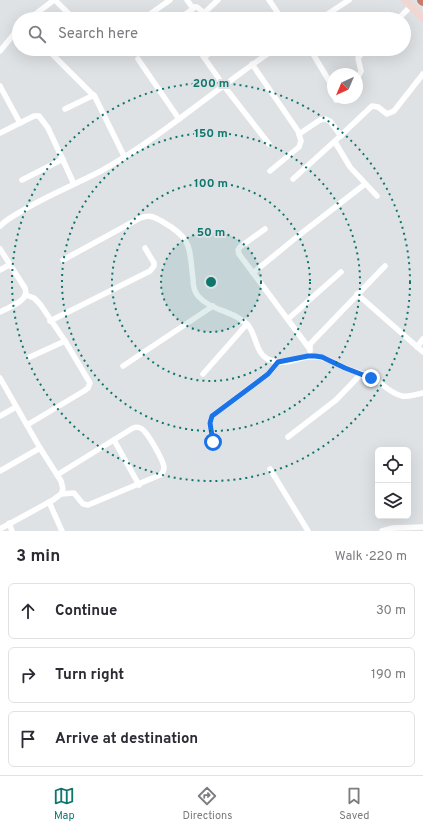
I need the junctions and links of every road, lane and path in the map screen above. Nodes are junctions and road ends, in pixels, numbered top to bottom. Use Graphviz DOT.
graph roads {
  1 [pos="54,0"];
  2 [pos="170,0"];
  3 [pos="187,0"];
  4 [pos="218,0"];
  5 [pos="269,0"];
  6 [pos="349,0"];
  7 [pos="405,0"];
  8 [pos="411,6"];
  9 [pos="194,8"];
  10 [pos="38,12"];
  11 [pos="67,12"];
  12 [pos="153,12"];
  13 [pos="188,12"];
  14 [pos="203,12"];
  15 [pos="205,12"];
  16 [pos="277,12"];
  17 [pos="331,12"];
  18 [pos="405,12"];
  19 [pos="423,18"];
  20 [pos="12,36"];
  21 [pos="0,51"];
  22 [pos="54,56"];
  23 [pos="264,56"];
  24 [pos="314,56"];
  25 [pos="360,56"];
  26 [pos="204,57"];
  27 [pos="138,59"];
  28 [pos="252,64"];
  29 [pos="360,68"];
  30 [pos="423,74"];
  31 [pos="327,77"];
  32 [pos="0,86"];
  33 [pos="224,86"];
  34 [pos="94,95"];
  35 [pos="65,109"];
  36 [pos="179,119"];
  37 [pos="20,123"];
  38 [pos="0,133"];
  39 [pos="299,134"];
  40 [pos="341,136"];
  41 [pos="335,142"];
  42 [pos="269,144"];
  43 [pos="124,156"];
  44 [pos="63,159"];
  45 [pos="270,171"];
  46 [pos="292,178"];
  47 [pos="22,180"];
  48 [pos="74,184"];
  49 [pos="366,184"];
  50 [pos="377,196"];
  51 [pos="1,222"];
  52 [pos="265,228"];
  53 [pos="144,248"];
  54 [pos="0,249"];
  55 [pos="63,260"];
  56 [pos="9,265"];
  57 [pos="385,266"];
  58 [pos="0,270"];
  59 [pos="341,272"];
  60 [pos="253,273"];
  61 [pos="357,294"];
  62 [pos="26,295"];
  63 [pos="213,306"];
  64 [pos="0,312"];
  65 [pos="288,319"];
  66 [pos="50,321"];
  67 [pos="247,324"];
  68 [pos="423,340"];
  69 [pos="65,341"];
  70 [pos="417,347"];
  71 [pos="309,348"];
  72 [pos="423,352"];
  73 [pos="311,356"];
  74 [pos="30,358"];
  75 [pos="278,362"];
  76 [pos="123,366"];
  77 [pos="203,374"];
  78 [pos="362,374"];
  79 [pos="0,378"];
  80 [pos="423,393"];
  81 [pos="16,407"];
  82 [pos="0,416"];
  83 [pos="27,425"];
  84 [pos="288,437"];
  85 [pos="114,440"];
  86 [pos="213,442"];
  87 [pos="40,448"];
  88 [pos="270,470"];
  89 [pos="0,471"];
  90 [pos="57,474"];
  91 [pos="139,484"];
  92 [pos="61,494"];
  93 [pos="49,502"];
  94 [pos="9,524"];
  95 [pos="423,527"];
  96 [pos="0,529"];
  97 [pos="12,531"];
  98 [pos="62,531"];
  99 [pos="308,531"];
  100 [pos="382,531"];
  1 -- 10 [label="street"];
  1 -- 11 [label="street"];
  2 -- 12 [label="street"];
  3 -- 9 [label="street"];
  4 -- 15 [label="street"];
  5 -- 16 [label="street"];
  6 -- 17 [label="street"];
  7 -- 8 [label="street"];
  8 -- 18 [label="street"];
  8 -- 19 [label="street"];
  9 -- 13 [label="street"];
  9 -- 14 [label="street"];
  20 -- 21 [label="street"];
  22 -- 34 [label="street"];
  23 -- 28 [label="street"];
  24 -- 31 [label="street"];
  25 -- 29 [label="street"];
  26 -- 33 [label="street"];
  27 -- 36 [label="street"];
  28 -- 33 [label="street"];
  28 -- 39 [label="street"];
  30 -- 40 [label="street"];
  32 -- 37 [label="street"];
  33 -- 36 [label="street"];
  33 -- 42 [label="street"];
  34 -- 35 [label="street"];
  34 -- 43 [label="street"];
  36 -- 43 [label="street"];
  37 -- 38 [label="street"];
  37 -- 44 [label="street"];
  39 -- 40 [label="street"];
  39 -- 45 [label="street"];
  40 -- 41 [label="street"];
  41 -- 46 [label="street"];
  41 -- 49 [label="street"];
  43 -- 48 [label="street"];
  44 -- 47 [label="street"];
  44 -- 48 [label="street"];
  48 -- 51 [label="street"];
  49 -- 50 [label="street"];
  49 -- 60 [label="street"];
  52 -- 60 [label="street"];
  53 -- 66 [label="street"];
  54 -- 56 [label="street"];
  55 -- 63 [label="street"];
  56 -- 58 [label="street"];
  56 -- 62 [label="street"];
  57 -- 61 [label="street"];
  59 -- 65 [label="street"];
  60 -- 65 [label="street"];
  61 -- 70 [label="street"];
  61 -- 71 [label="street"];
  62 -- 64 [label="street"];
  62 -- 66 [label="street"];
  63 -- 67 [label="street"];
  63 -- 76 [label="street"];
  65 -- 71 [label="street"];
  66 -- 69 [label="street"];
  67 -- 75 [label="street"];
  67 -- 77 [label="street"];
  68 -- 70 [label="street"];
  69 -- 74 [label="street"];
  69 -- 83 [label="street"];
  70 -- 72 [label="street"];
  71 -- 73 [label="street"];
  73 -- 75 [label="street"];
  73 -- 78 [label="street"];
  75 -- 86 [label="street"];
  78 -- 80 [label="street"];
  78 -- 84 [label="street"];
  79 -- 81 [label="street"];
  81 -- 82 [label="street"];
  81 -- 83 [label="street"];
  83 -- 87 [label="street"];
  85 -- 90 [label="street"];
  85 -- 91 [label="street"];
  85 -- 91 [label="street"];
  87 -- 89 [label="street"];
  87 -- 90 [label="street"];
  88 -- 99 [label="street"];
  90 -- 92 [label="street"];
  91 -- 92 [label="street"];
  92 -- 93 [label="street"];
  93 -- 94 [label="street"];
  93 -- 98 [label="street"];
  94 -- 96 [label="street"];
  94 -- 97 [label="street"];
  95 -- 100 [label="street"];
}
